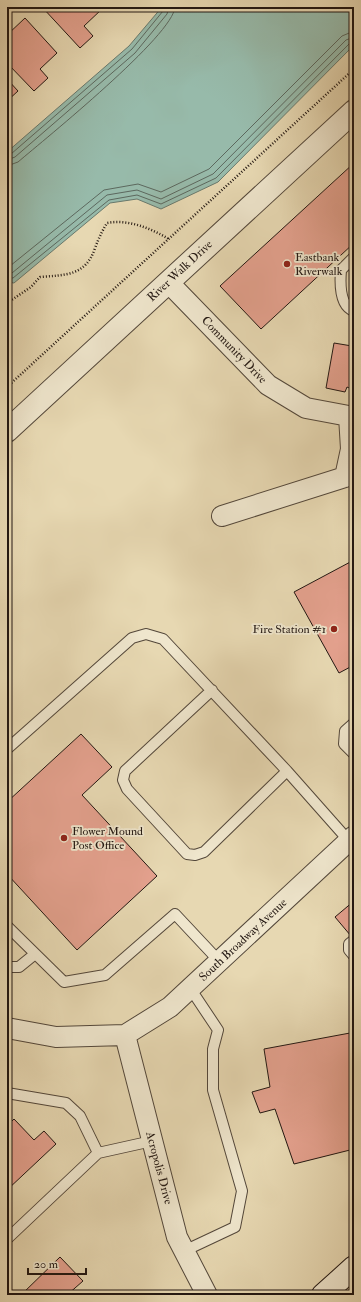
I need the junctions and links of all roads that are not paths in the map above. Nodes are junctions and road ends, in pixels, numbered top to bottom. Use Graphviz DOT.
graph roads {
  1 [pos="354,111"];
  2 [pos="354,257"];
  3 [pos="168,282"];
  4 [pos="354,311"];
  5 [pos="351,417"];
  6 [pos="7,431"];
  7 [pos="349,474"];
  8 [pos="222,516"];
  9 [pos="212,690"];
  10 [pos="354,723"];
  11 [pos="7,749"];
  12 [pos="354,754"];
  13 [pos="287,771"];
  14 [pos="351,839"];
  15 [pos="7,926"];
  16 [pos="354,940"];
  17 [pos="35,954"];
  18 [pos="354,956"];
  19 [pos="220,961"];
  20 [pos="7,968"];
  21 [pos="190,988"];
  22 [pos="7,1028"];
  23 [pos="125,1035"];
  24 [pos="7,1093"];
  25 [pos="152,1141"];
  26 [pos="98,1153"];
  27 [pos="7,1239"];
  28 [pos="184,1251"];
  29 [pos="354,1267"];
  30 [pos="207,1295"];
  31 [pos="324,1295"];
  1 -- 3 [label="street, River Walk Drive"];
  2 -- 4 [label="lane"];
  3 -- 5 [label="street, Community Drive"];
  3 -- 6 [label="street, River Walk Drive"];
  5 -- 7 [label="street"];
  7 -- 8 [label="street"];
  9 -- 11 [label="lane"];
  9 -- 13 [label="lane"];
  9 -- 13 [label="lane"];
  10 -- 12 [label="lane"];
  13 -- 14 [label="lane"];
  14 -- 19 [label="street, South Broadway Avenue"];
  15 -- 17 [label="lane"];
  16 -- 18 [label="lane"];
  17 -- 19 [label="lane"];
  17 -- 20 [label="lane"];
  19 -- 21 [label="street, South Broadway Avenue"];
  21 -- 23 [label="street, South Broadway Avenue"];
  21 -- 28 [label="lane"];
  22 -- 23 [label="street"];
  23 -- 25 [label="street, Acropolis Drive"];
  24 -- 26 [label="lane"];
  25 -- 26 [label="lane"];
  25 -- 28 [label="street, Acropolis Drive"];
  26 -- 27 [label="lane"];
  28 -- 30 [label="street, Acropolis Drive"];
  29 -- 31 [label="street"];
}
